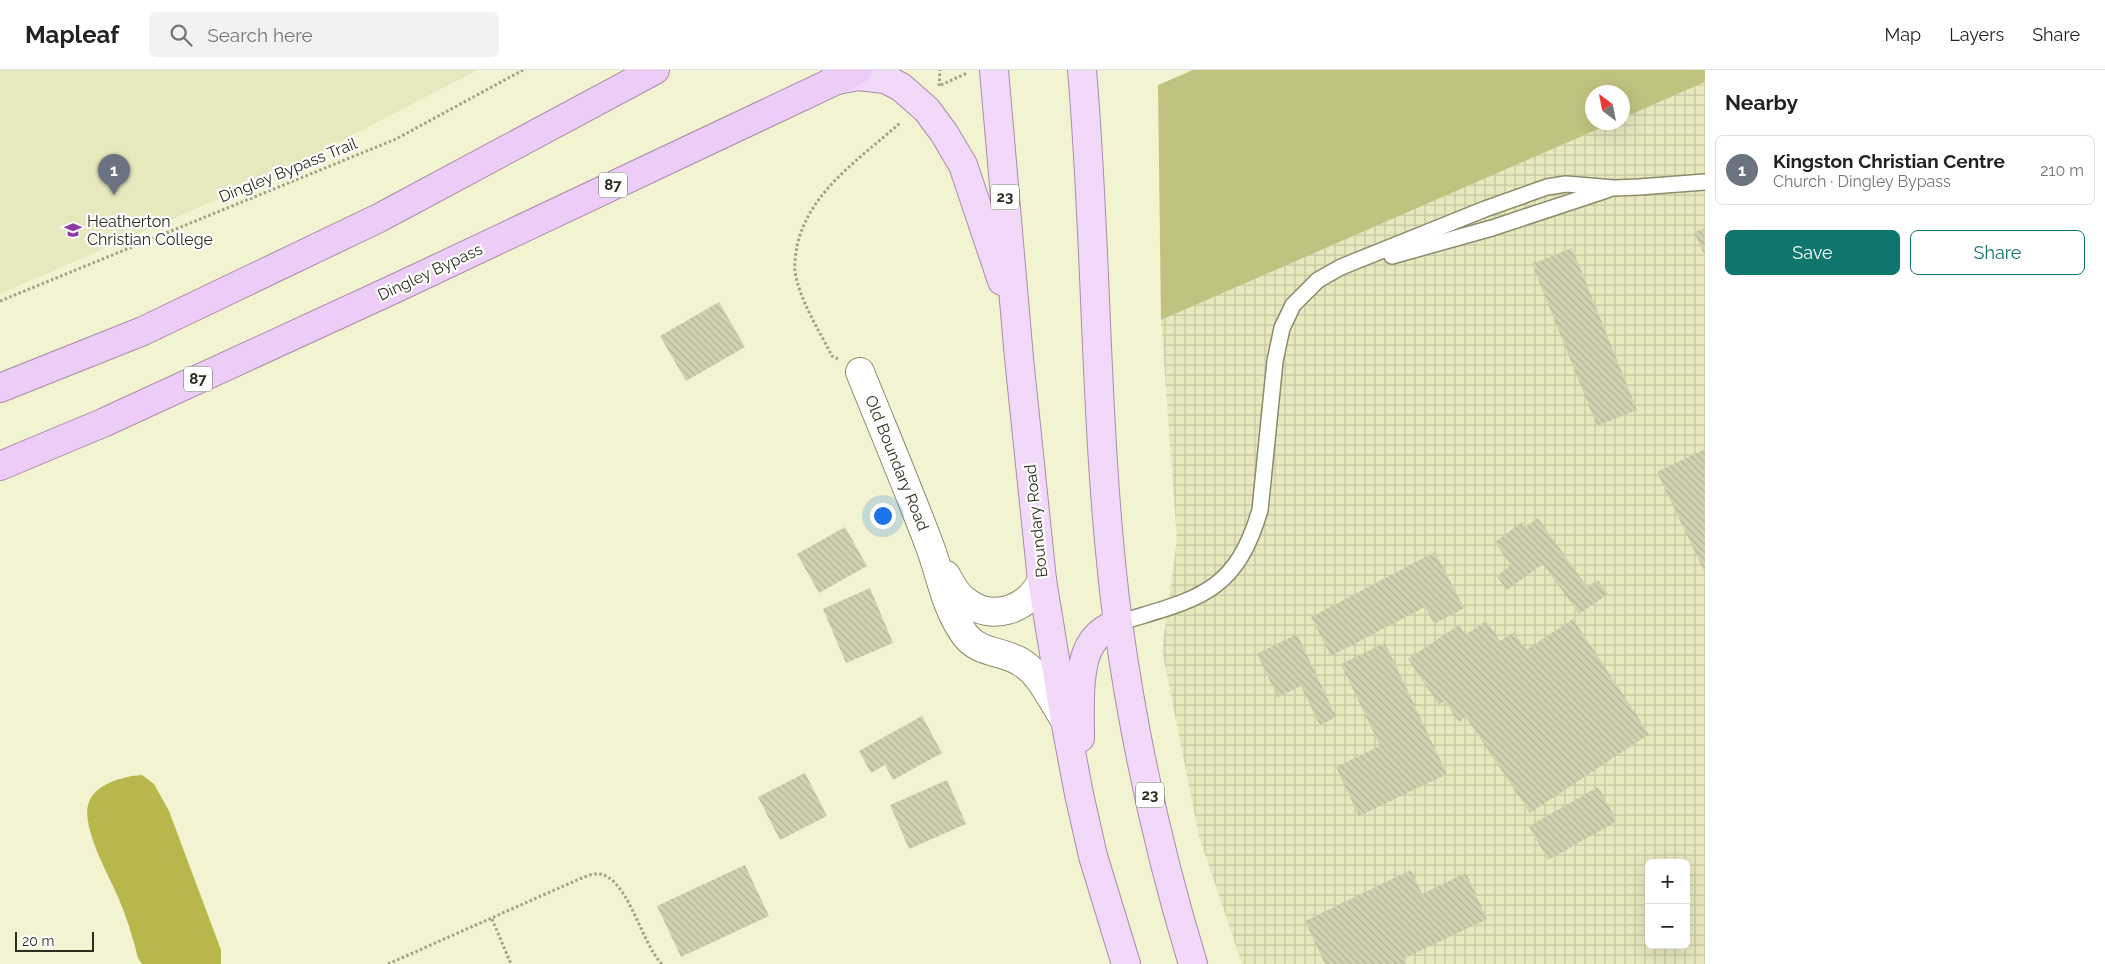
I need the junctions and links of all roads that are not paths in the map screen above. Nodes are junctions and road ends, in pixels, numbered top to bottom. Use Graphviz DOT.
graph roads {
  1 [pos="655,70"];
  2 [pos="858,70"];
  3 [pos="982,71"];
  4 [pos="1085,75"];
  5 [pos="832,81"];
  6 [pos="1705,182"];
  7 [pos="1614,188"];
  8 [pos="1330,273"];
  9 [pos="1016,323"];
  10 [pos="860,372"];
  11 [pos="0,388"];
  12 [pos="0,466"];
  13 [pos="933,555"];
  14 [pos="1042,580"];
  15 [pos="1118,623"];
  16 [pos="1065,720"];
  17 [pos="1079,794"];
  18 [pos="1126,964"];
  19 [pos="1193,964"];
  1 -- 11 [label="highway"];
  2 -- 5 [label="highway, Dingley Bypass / 87"];
  3 -- 9 [label="main road, Boundary Road / 23"];
  4 -- 15 [label="main road, 23"];
  5 -- 9 [label="main road"];
  5 -- 12 [label="highway, Dingley Bypass / 87"];
  6 -- 7 [label="lane"];
  7 -- 8 [label="lane"];
  7 -- 8 [label="lane"];
  8 -- 15 [label="lane"];
  9 -- 14 [label="main road, Boundary Road / 23"];
  10 -- 13 [label="street, Old Boundary Road"];
  13 -- 14 [label="street, Old Boundary Road"];
  13 -- 16 [label="street, Old Boundary Road"];
  14 -- 16 [label="main road, Boundary Road / 23"];
  15 -- 17 [label="main road"];
  15 -- 19 [label="main road, 23"];
  16 -- 17 [label="main road, Boundary Road / 23"];
  17 -- 18 [label="main road, Boundary Road / 23"];
}
